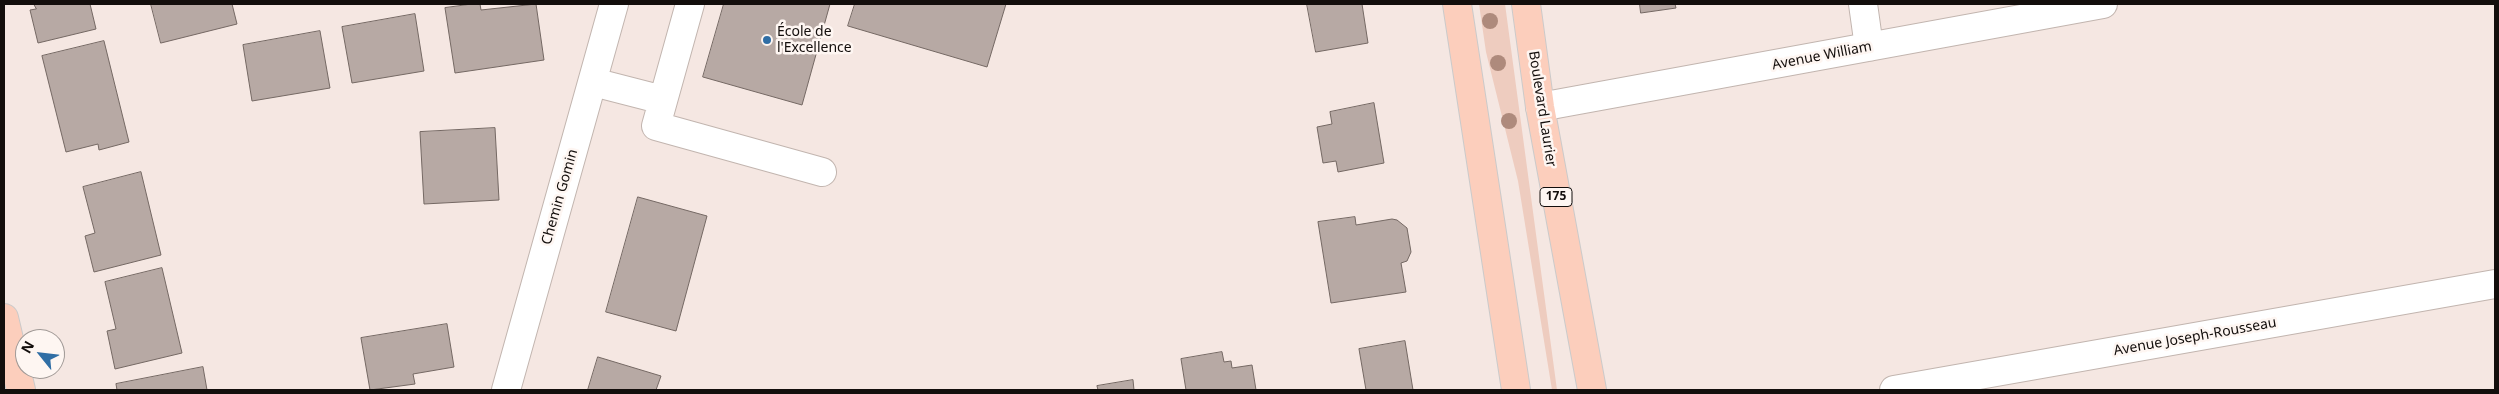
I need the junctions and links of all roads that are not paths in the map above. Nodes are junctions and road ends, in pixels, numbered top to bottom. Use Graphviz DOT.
graph roads {
  1 [pos="614,4"];
  2 [pos="690,4"];
  3 [pos="1457,4"];
  4 [pos="1526,4"];
  5 [pos="1862,4"];
  6 [pos="2103,4"];
  7 [pos="1869,47"];
  8 [pos="593,82"];
  9 [pos="662,100"];
  10 [pos="1540,107"];
  11 [pos="822,172"];
  12 [pos="2495,284"];
  13 [pos="4,318"];
  14 [pos="21,390"];
  15 [pos="506,390"];
  16 [pos="1516,390"];
  17 [pos="1592,390"];
  18 [pos="1894,390"];
  1 -- 8 [label="street, Chemin Gomin"];
  2 -- 9 [label="street"];
  3 -- 16 [label="main road"];
  4 -- 10 [label="main road, Boulevard Laurier / 175"];
  5 -- 7 [label="street"];
  6 -- 7 [label="street, Avenue William"];
  7 -- 10 [label="street, Avenue William"];
  8 -- 9 [label="street"];
  8 -- 15 [label="street, Chemin Gomin"];
  9 -- 11 [label="street"];
  10 -- 17 [label="main road, Boulevard Laurier / 175"];
  12 -- 18 [label="street, Avenue Joseph-Rousseau"];
  13 -- 14 [label="main road"];
}
